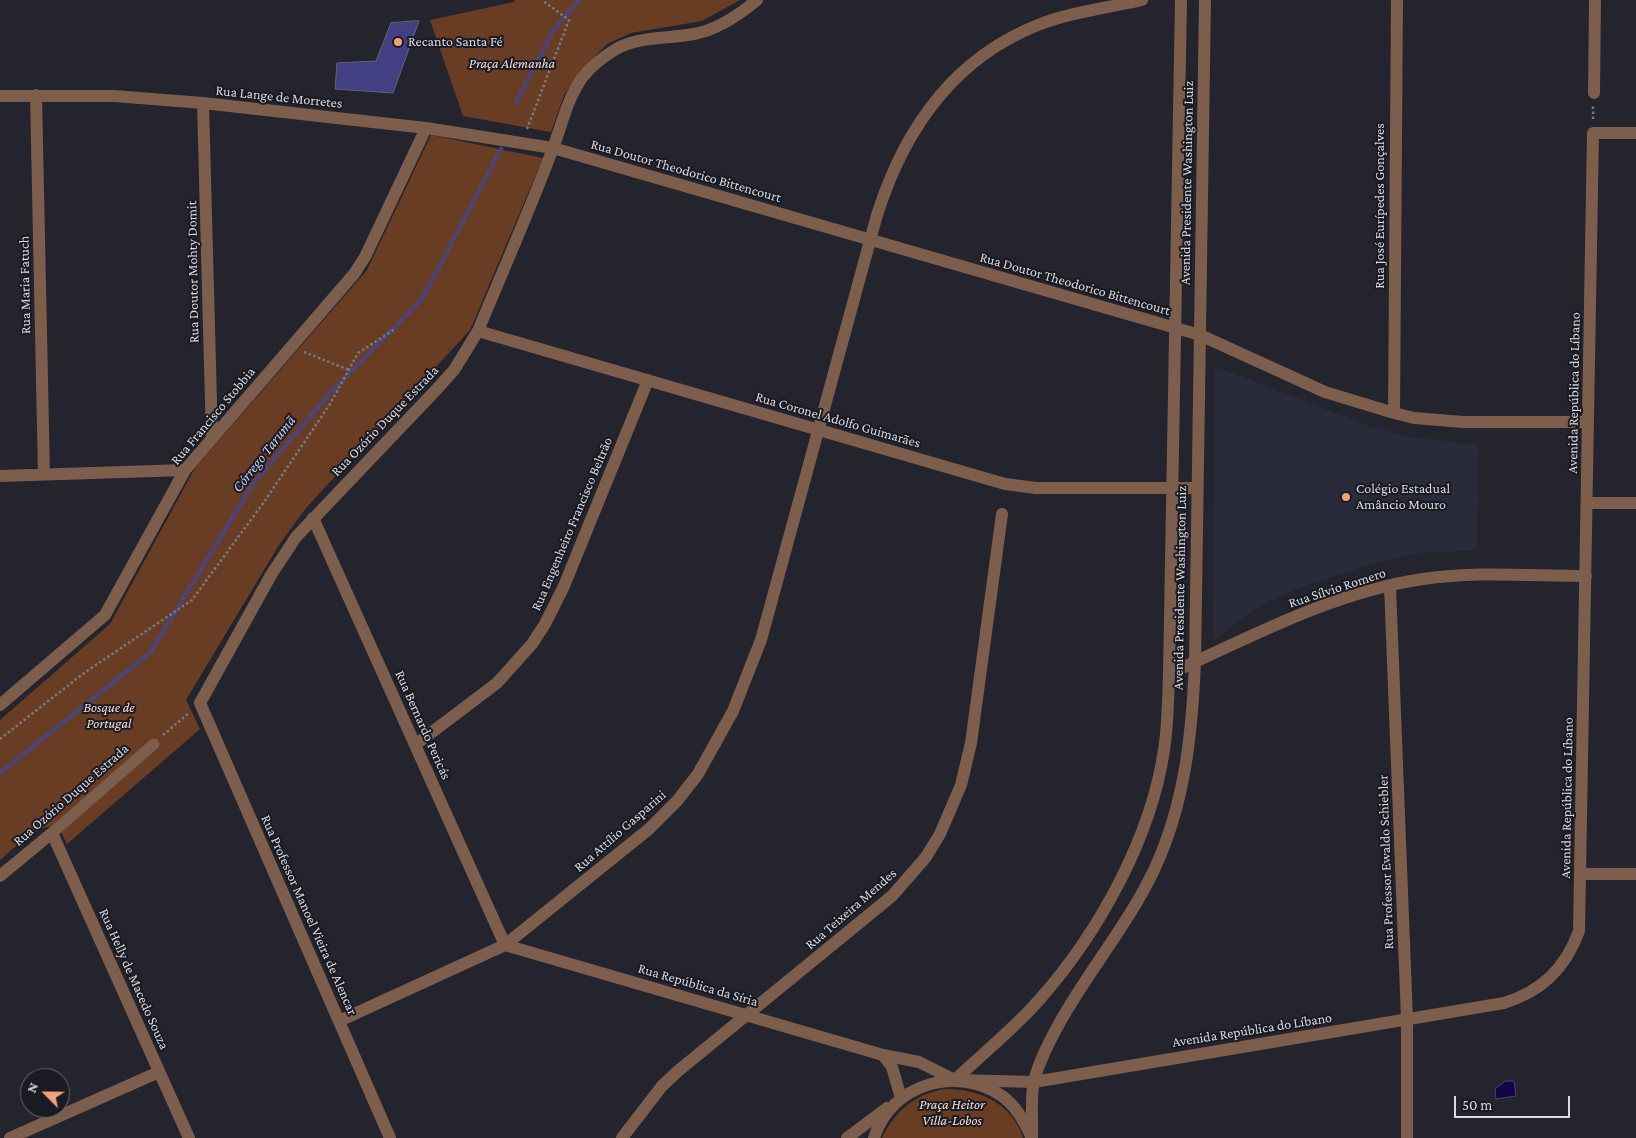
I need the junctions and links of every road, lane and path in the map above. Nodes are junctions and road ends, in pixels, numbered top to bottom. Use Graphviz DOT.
graph roads {
  1 [pos="542,0"];
  2 [pos="757,0"];
  3 [pos="1142,0"];
  4 [pos="1181,0"];
  5 [pos="1205,0"];
  6 [pos="1397,0"];
  7 [pos="1595,0"];
  8 [pos="1594,93"];
  9 [pos="0,96"];
  10 [pos="36,96"];
  11 [pos="204,103"];
  12 [pos="426,128"];
  13 [pos="1593,133"];
  14 [pos="1636,133"];
  15 [pos="522,142"];
  16 [pos="553,148"];
  17 [pos="870,240"];
  18 [pos="1174,328"];
  19 [pos="394,329"];
  20 [pos="478,331"];
  21 [pos="1200,336"];
  22 [pos="291,347"];
  23 [pos="349,370"];
  24 [pos="648,380"];
  25 [pos="1394,413"];
  26 [pos="1588,422"];
  27 [pos="818,430"];
  28 [pos="212,439"];
  29 [pos="185,470"];
  30 [pos="44,475"];
  31 [pos="0,476"];
  32 [pos="1172,488"];
  33 [pos="1197,488"];
  34 [pos="1587,503"];
  35 [pos="1636,503"];
  36 [pos="1002,514"];
  37 [pos="313,518"];
  38 [pos="1586,576"];
  39 [pos="1390,586"];
  40 [pos="1195,662"];
  41 [pos="1169,674"];
  42 [pos="200,704"];
  43 [pos="0,705"];
  44 [pos="0,739"];
  45 [pos="154,744"];
  46 [pos="415,745"];
  47 [pos="52,833"];
  48 [pos="1581,874"];
  49 [pos="1636,874"];
  50 [pos="0,876"];
  51 [pos="505,945"];
  52 [pos="747,1015"];
  53 [pos="1407,1019"];
  54 [pos="339,1021"];
  55 [pos="883,1055"];
  56 [pos="159,1072"];
  57 [pos="955,1080"];
  58 [pos="1034,1082"];
  59 [pos="897,1101"];
  60 [pos="10,1138"];
  61 [pos="189,1138"];
  62 [pos="390,1138"];
  63 [pos="622,1138"];
  64 [pos="847,1138"];
  65 [pos="874,1138"];
  66 [pos="1032,1138"];
  67 [pos="1407,1138"];
  1 -- 15 [label="path"];
  2 -- 16 [label="street, Rua Ozório Duque Estrada"];
  3 -- 17 [label="street, Rua Attílio Gasparini"];
  4 -- 18 [label="street, Avenida Presidente Washington Luiz"];
  5 -- 21 [label="street, Avenida Presidente Washington Luiz"];
  6 -- 25 [label="street, Rua José Eurípedes Gonçalves"];
  7 -- 8 [label="street"];
  8 -- 13 [label="path"];
  9 -- 10 [label="street, Rua Lange de Morretes"];
  10 -- 11 [label="street, Rua Lange de Morretes"];
  10 -- 30 [label="street, Rua Maria Fatuch"];
  11 -- 12 [label="street, Rua Lange de Morretes"];
  11 -- 28 [label="street, Rua Doutor Mohty Domit"];
  12 -- 15 [label="street, Rua Lange de Morretes"];
  12 -- 22 [label="street, Rua Francisco Stobbia"];
  13 -- 14 [label="street"];
  13 -- 26 [label="street, Avenida República do Líbano"];
  15 -- 16 [label="street, Rua Lange de Morretes"];
  16 -- 17 [label="street, Rua Doutor Theodorico Bittencourt"];
  16 -- 20 [label="street, Rua Ozório Duque Estrada"];
  17 -- 18 [label="street, Rua Doutor Theodorico Bittencourt"];
  17 -- 27 [label="street, Rua Attílio Gasparini"];
  18 -- 21 [label="street, Rua Doutor Theodorico Bittencourt"];
  18 -- 32 [label="street, Avenida Presidente Washington Luiz"];
  19 -- 23 [label="path"];
  20 -- 24 [label="street, Rua Coronel Adolfo Guimarães"];
  20 -- 37 [label="street, Rua Ozório Duque Estrada"];
  21 -- 25 [label="street, Rua Doutor Theodorico Bittencourt"];
  21 -- 33 [label="street, Avenida Presidente Washington Luiz"];
  22 -- 23 [label="path"];
  22 -- 28 [label="street, Rua Francisco Stobbia"];
  23 -- 44 [label="path"];
  24 -- 27 [label="street, Rua Coronel Adolfo Guimarães"];
  24 -- 46 [label="street, Rua Engenheiro Francisco Beltrão"];
  25 -- 26 [label="street, Rua Doutor Theodorico Bittencourt"];
  26 -- 34 [label="street, Avenida República do Líbano"];
  27 -- 32 [label="street, Rua Coronel Adolfo Guimarães"];
  27 -- 51 [label="street, Rua Attílio Gasparini"];
  28 -- 29 [label="street, Rua Francisco Stobbia"];
  29 -- 30 [label="street"];
  29 -- 43 [label="street, Rua Francisco Stobbia"];
  30 -- 31 [label="street"];
  32 -- 33 [label="street, Rua Coronel Adolfo Guimarães"];
  32 -- 41 [label="street, Avenida Presidente Washington Luiz"];
  33 -- 40 [label="street, Avenida Presidente Washington Luiz"];
  34 -- 35 [label="street"];
  34 -- 38 [label="street, Avenida República do Líbano"];
  36 -- 52 [label="street, Rua Teixeira Mendes"];
  37 -- 42 [label="street, Rua Ozório Duque Estrada"];
  37 -- 46 [label="street, Rua Bernardo Pericás"];
  38 -- 39 [label="street, Rua Sílvio Romero"];
  38 -- 48 [label="street, Avenida República do Líbano"];
  39 -- 40 [label="street, Rua Sílvio Romero"];
  39 -- 53 [label="street, Rua Professor Ewaldo Schiebler"];
  40 -- 41 [label="street, Rua Sílvio Romero"];
  40 -- 58 [label="street, Avenida Presidente Washington Luiz"];
  41 -- 57 [label="street, Avenida Presidente Washington Luiz"];
  42 -- 45 [label="path"];
  42 -- 54 [label="street, Rua Professor Manoel Vieira de Alencar"];
  45 -- 47 [label="street, Rua Ozório Duque Estrada"];
  46 -- 51 [label="street, Rua Bernardo Pericás"];
  47 -- 50 [label="street, Rua Ozório Duque Estrada"];
  47 -- 56 [label="street, Rua Helly de Macedo Souza"];
  48 -- 49 [label="street"];
  48 -- 53 [label="street, Avenida República do Líbano"];
  51 -- 52 [label="street, Rua República da Síria"];
  51 -- 54 [label="street, Rua Attílio Gasparini"];
  52 -- 55 [label="street, Rua República da Síria"];
  52 -- 63 [label="street, Rua Teixeira Mendes"];
  53 -- 58 [label="street, Avenida República do Líbano"];
  53 -- 67 [label="street, Rua Professor Ewaldo Schiebler"];
  54 -- 62 [label="street, Rua Professor Manoel Vieira de Alencar"];
  55 -- 57 [label="street, Rua República da Síria"];
  55 -- 59 [label="street"];
  56 -- 60 [label="street"];
  56 -- 61 [label="street, Rua Helly de Macedo Souza"];
  57 -- 58 [label="street, Avenida República do Líbano"];
  57 -- 59 [label="street"];
  57 -- 66 [label="street"];
  58 -- 66 [label="street, Avenida Presidente Washington Luiz"];
  59 -- 64 [label="street"];
  59 -- 65 [label="street"];
}
